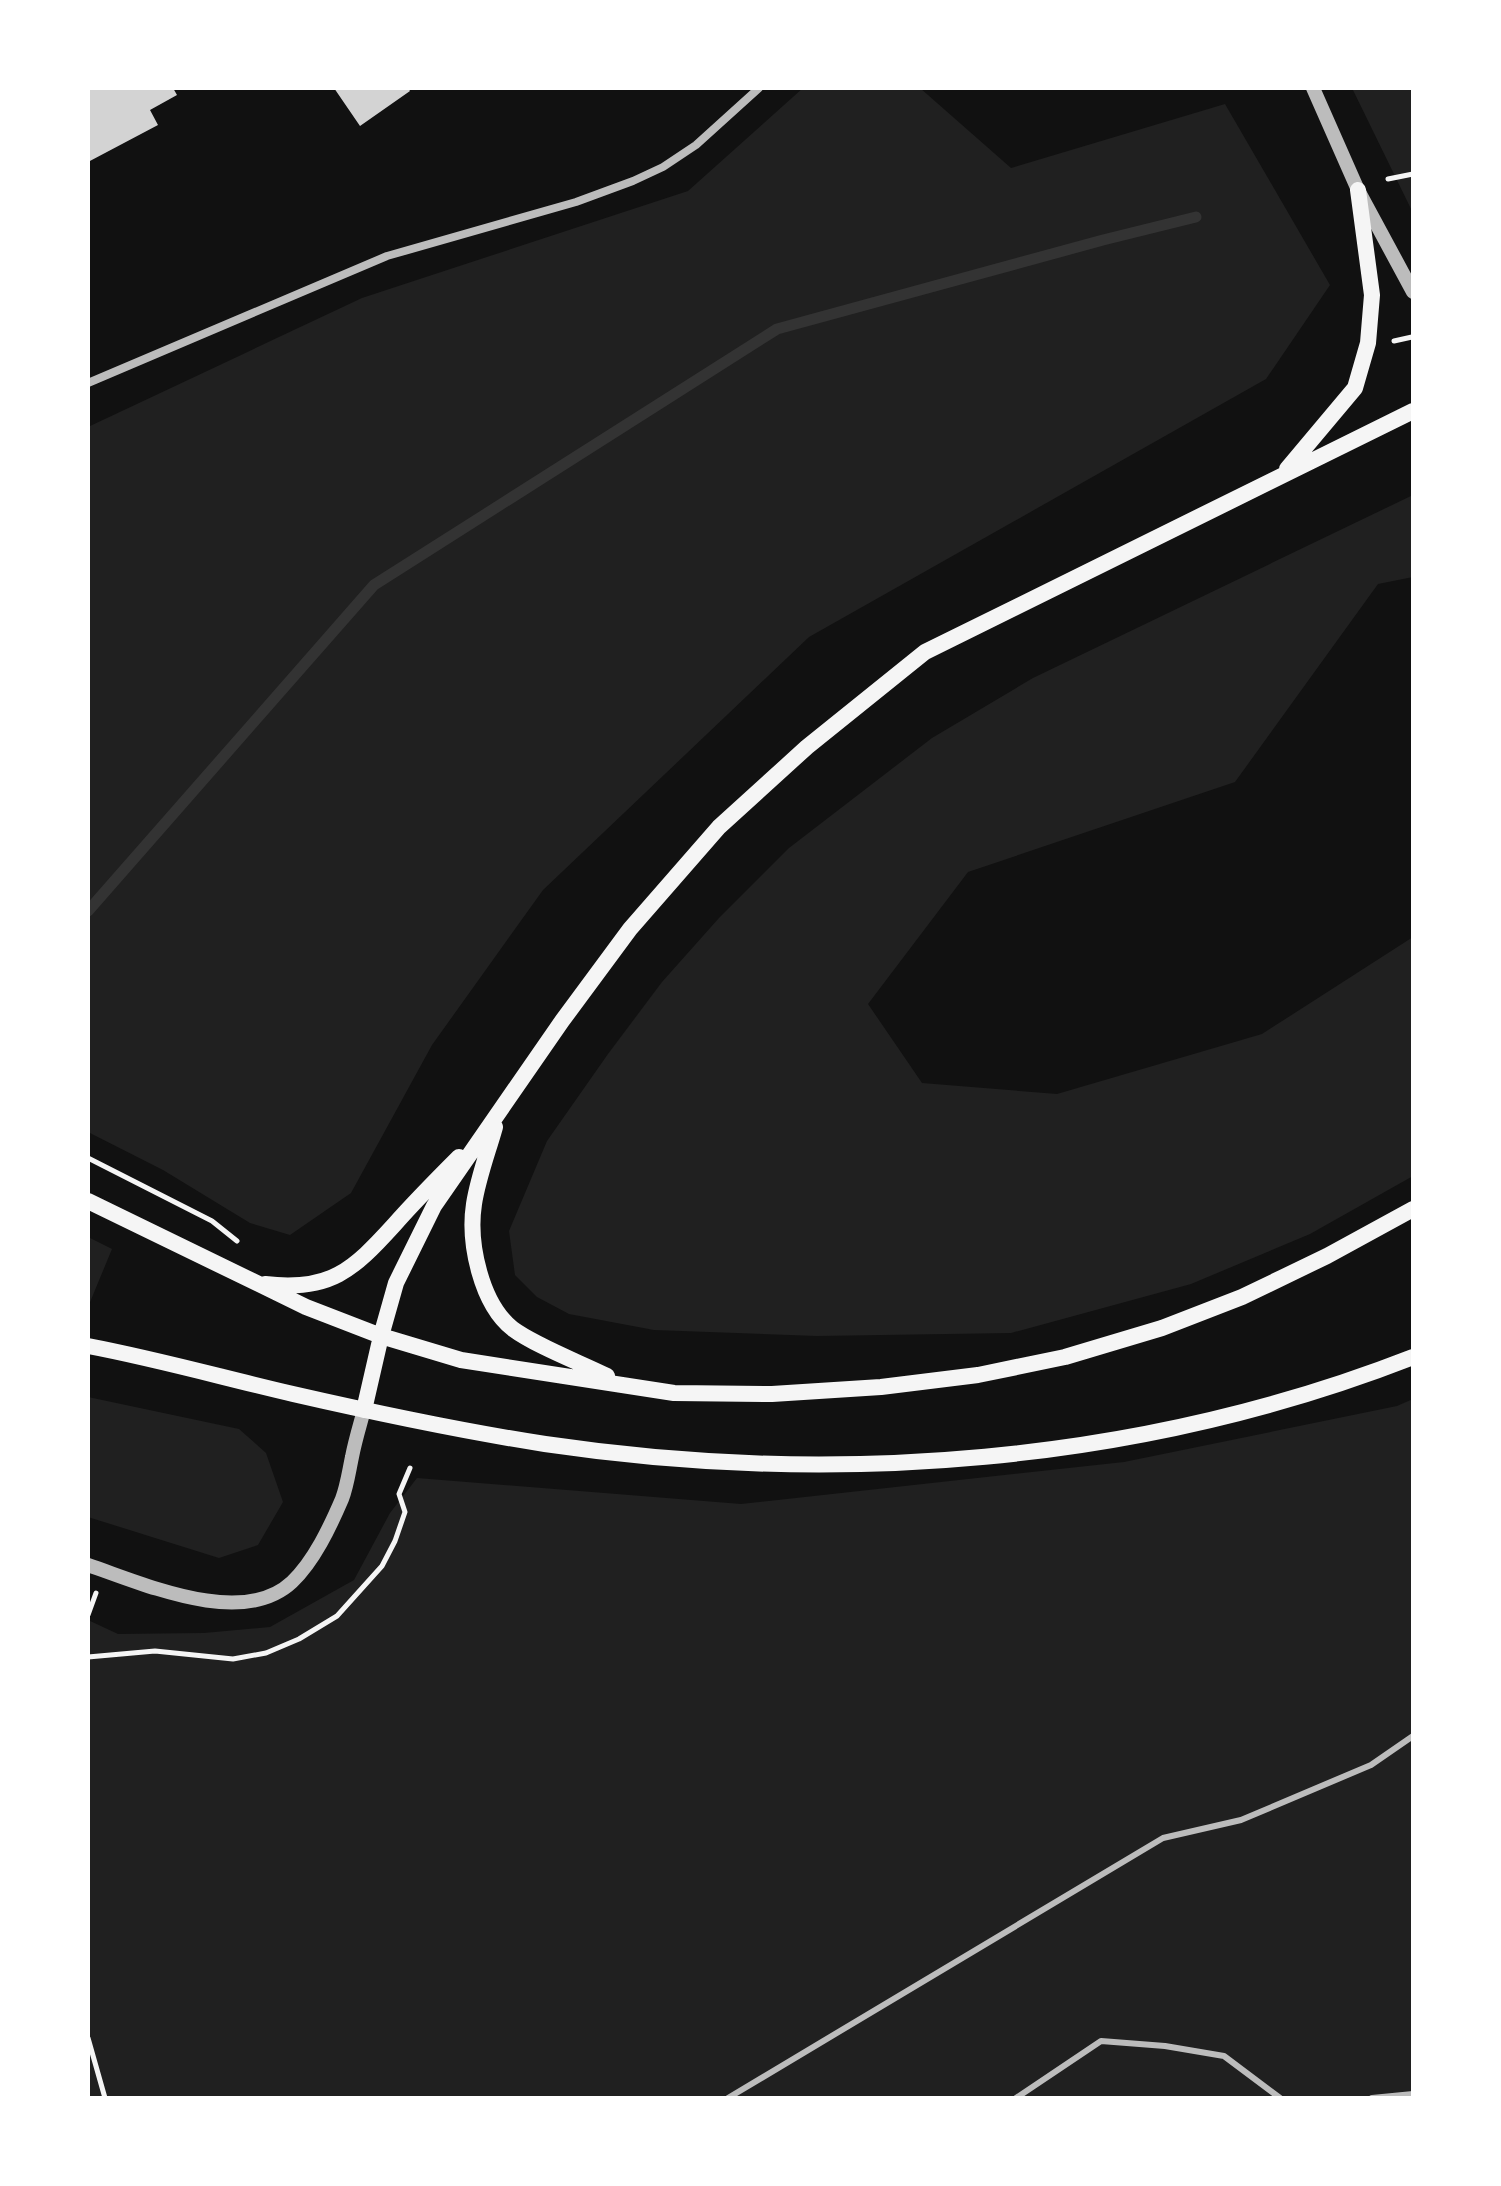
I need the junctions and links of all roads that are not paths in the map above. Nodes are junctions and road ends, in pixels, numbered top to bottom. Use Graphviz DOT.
graph roads {
  1 [pos="759,88"];
  2 [pos="1313,88"];
  3 [pos="1358,190"];
  4 [pos="1413,292"];
  5 [pos="88,383"];
  6 [pos="1413,411"];
  7 [pos="1284,473"];
  8 [pos="499,1115"];
  9 [pos="88,1201"];
  10 [pos="1413,1209"];
  11 [pos="253,1283"];
  12 [pos="381,1336"];
  13 [pos="88,1346"];
  14 [pos="1413,1357"];
  15 [pos="623,1384"];
  16 [pos="364,1410"];
  17 [pos="88,1565"];
  18 [pos="1413,1736"];
  19 [pos="1413,2094"];
  20 [pos="728,2098"];
  21 [pos="1016,2098"];
  22 [pos="1280,2098"];
  23 [pos="1372,2098"];
  1 -- 5 [label="street"];
  2 -- 3 [label="street"];
  3 -- 4 [label="street"];
  3 -- 7 [label="main road"];
  6 -- 7 [label="main road"];
  7 -- 8 [label="main road"];
  8 -- 11 [label="main road"];
  8 -- 12 [label="main road"];
  8 -- 15 [label="main road"];
  9 -- 11 [label="main road"];
  10 -- 15 [label="main road"];
  11 -- 12 [label="main road"];
  12 -- 15 [label="main road"];
  12 -- 16 [label="main road"];
  13 -- 16 [label="main road"];
  14 -- 16 [label="main road"];
  16 -- 17 [label="street"];
  18 -- 20 [label="lane"];
  19 -- 23 [label="lane"];
  21 -- 22 [label="lane"];
}
